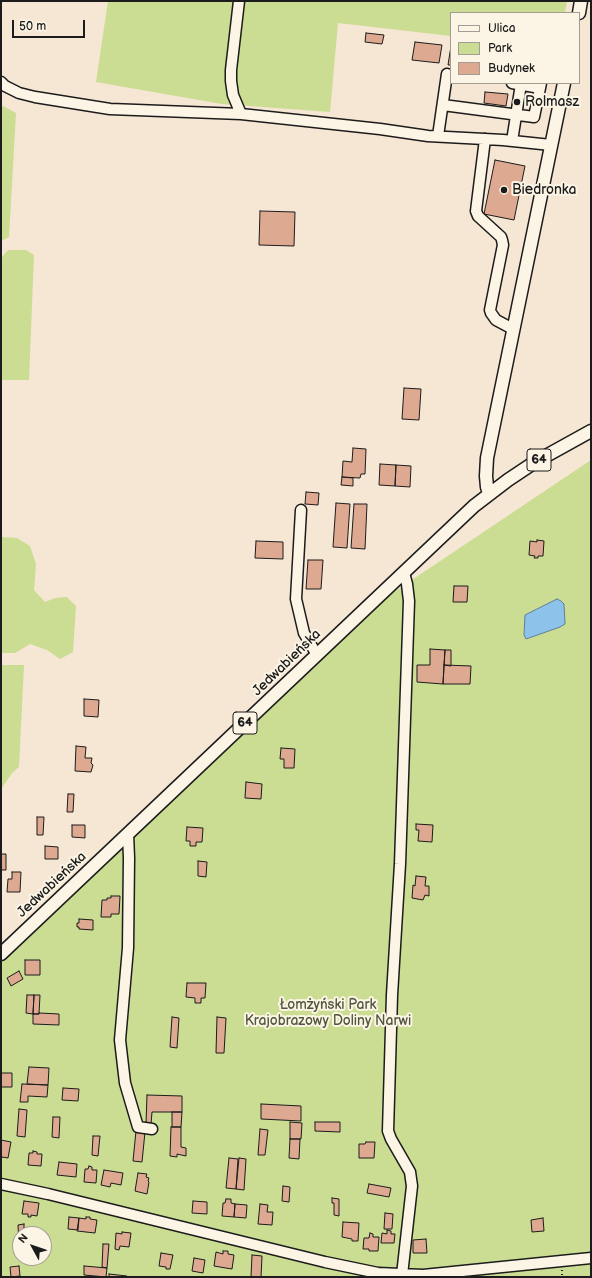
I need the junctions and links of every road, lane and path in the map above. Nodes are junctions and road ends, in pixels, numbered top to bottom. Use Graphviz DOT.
graph roads {
  1 [pos="239,1"];
  2 [pos="581,1"];
  3 [pos="579,12"];
  4 [pos="450,75"];
  5 [pos="1,82"];
  6 [pos="517,84"];
  7 [pos="564,84"];
  8 [pos="540,85"];
  9 [pos="443,105"];
  10 [pos="241,114"];
  11 [pos="516,115"];
  12 [pos="438,136"];
  13 [pos="485,139"];
  14 [pos="512,141"];
  15 [pos="551,145"];
  16 [pos="513,329"];
  17 [pos="591,431"];
  18 [pos="489,493"];
  19 [pos="301,510"];
  20 [pos="404,573"];
  21 [pos="317,655"];
  22 [pos="128,834"];
  23 [pos="1,954"];
  24 [pos="152,1129"];
  25 [pos="1,1184"];
  26 [pos="591,1258"];
  27 [pos="402,1275"];
  1 -- 10 [label="street"];
  2 -- 3 [label="main road"];
  4 -- 9 [label="street"];
  5 -- 10 [label="street"];
  6 -- 8 [label="street"];
  6 -- 11 [label="street"];
  7 -- 15 [label="main road"];
  8 -- 11 [label="street"];
  9 -- 11 [label="street"];
  9 -- 12 [label="street"];
  10 -- 12 [label="street"];
  11 -- 14 [label="street"];
  12 -- 13 [label="street"];
  13 -- 14 [label="street"];
  13 -- 16 [label="street"];
  14 -- 15 [label="street"];
  15 -- 16 [label="main road"];
  16 -- 18 [label="main road"];
  17 -- 18 [label="main road, 64"];
  18 -- 20 [label="main road, Jedwabieńska / 64"];
  19 -- 21 [label="street"];
  20 -- 21 [label="main road, Jedwabieńska / 64"];
  20 -- 27 [label="street"];
  21 -- 22 [label="main road, Jedwabieńska / 64"];
  22 -- 23 [label="main road, Jedwabieńska / 64"];
  22 -- 24 [label="street"];
  25 -- 27 [label="street"];
  26 -- 27 [label="street"];
}
